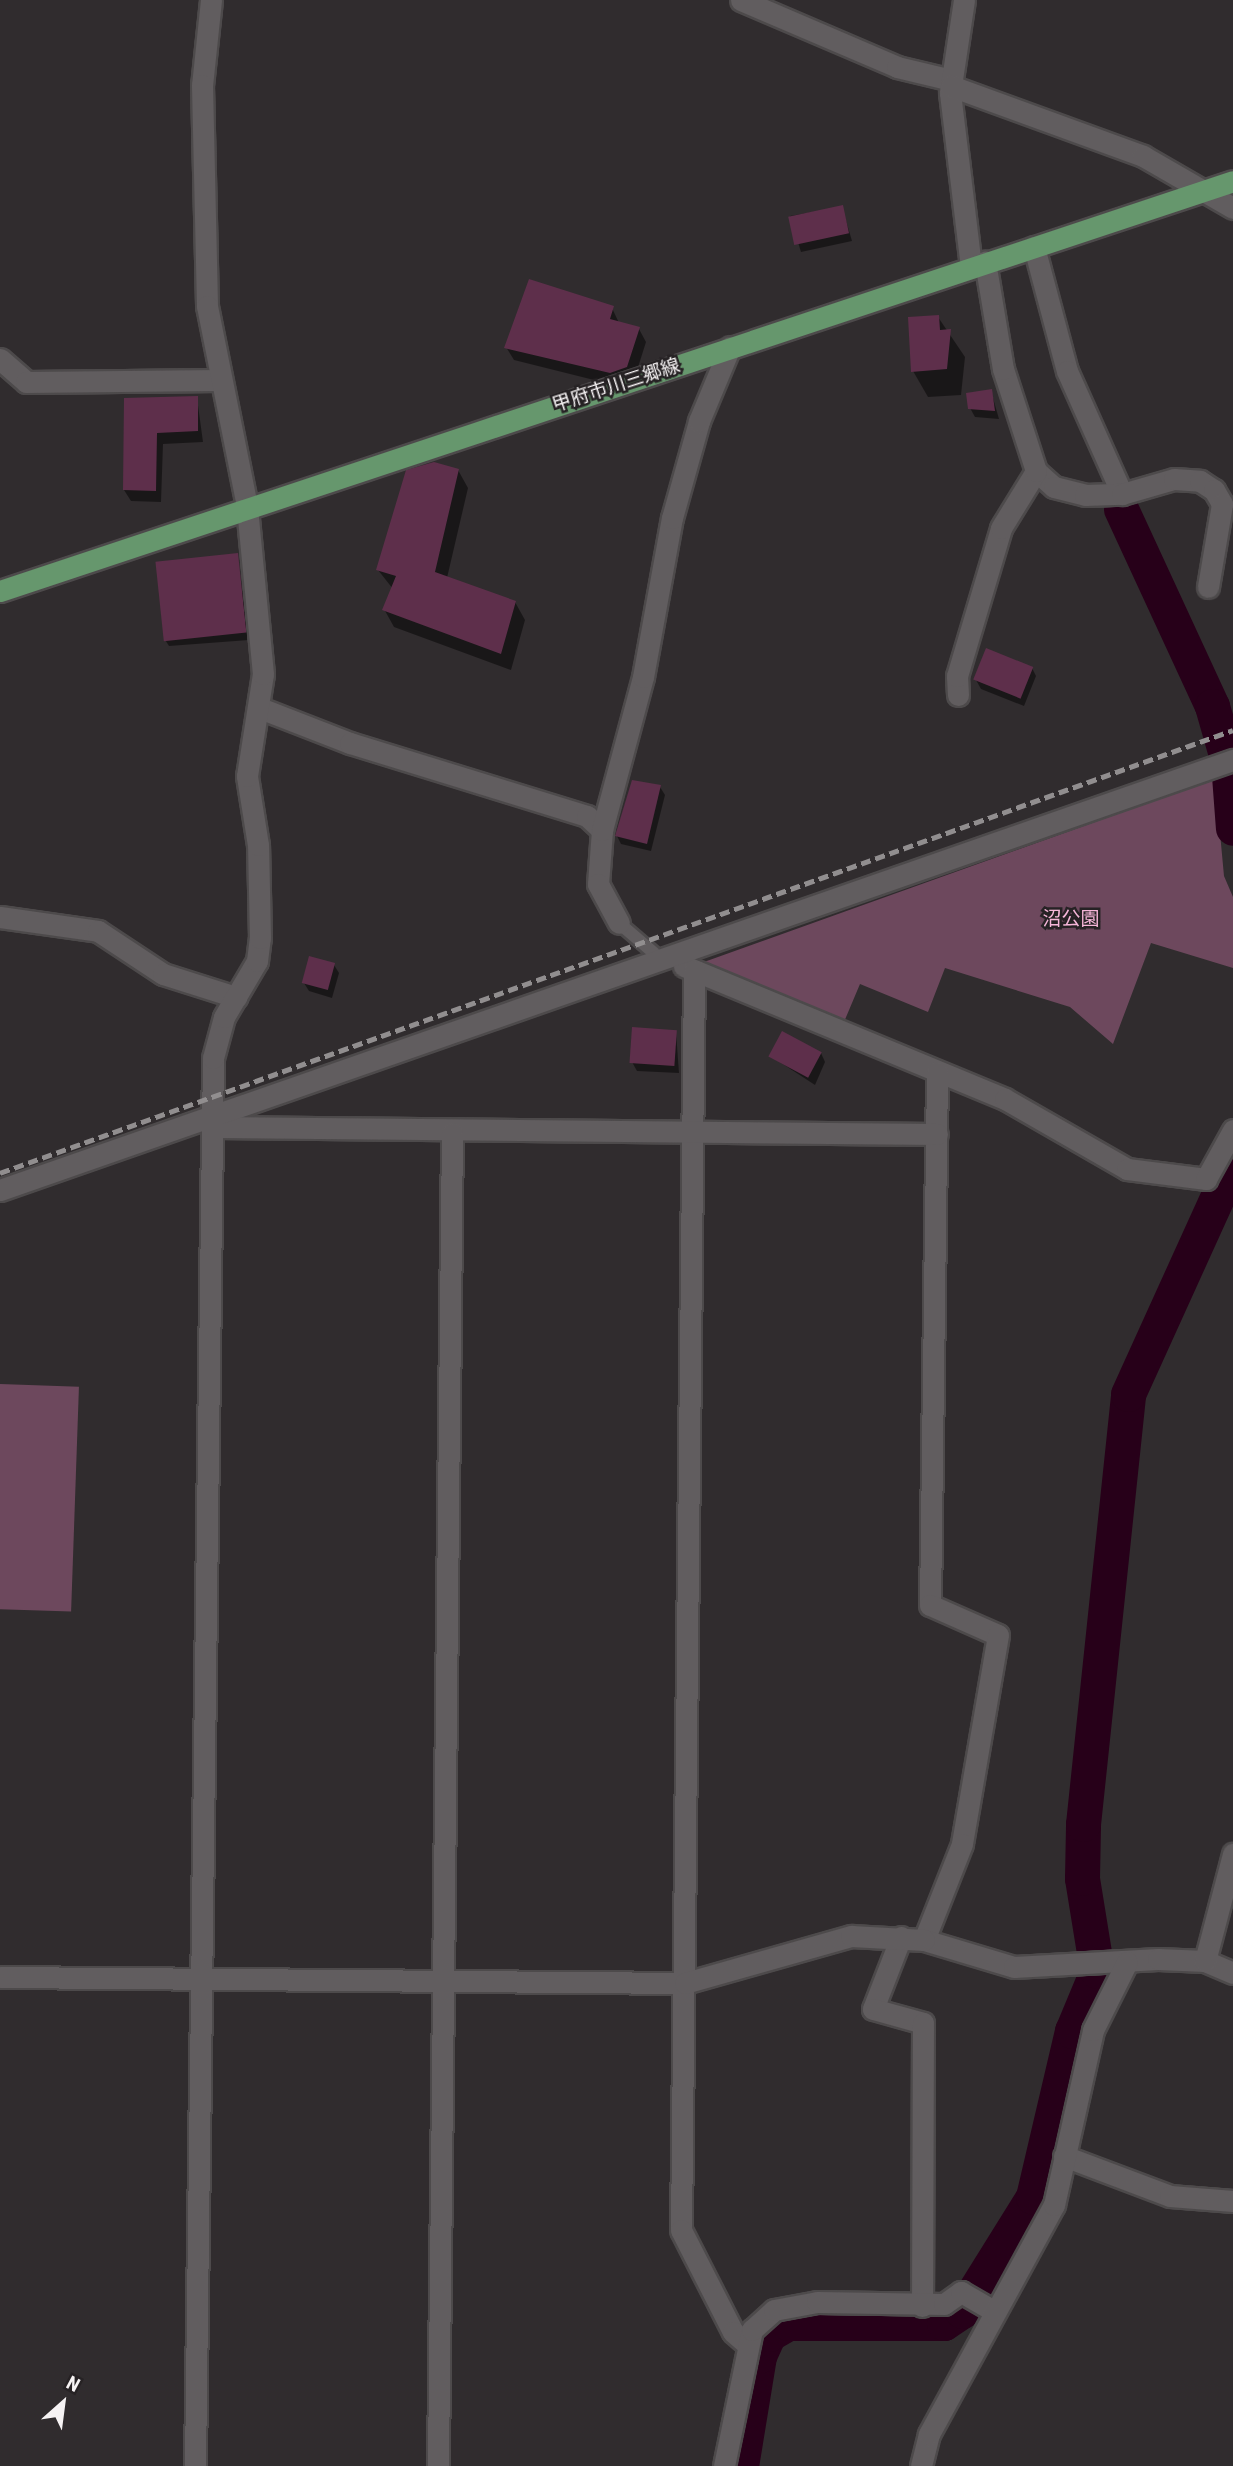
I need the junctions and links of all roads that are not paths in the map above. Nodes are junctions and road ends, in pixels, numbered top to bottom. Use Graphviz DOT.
graph roads {
  1 [pos="211,0"];
  2 [pos="741,0"];
  3 [pos="964,0"];
  4 [pos="951,83"];
  5 [pos="1233,181"];
  6 [pos="1200,193"];
  7 [pos="1233,208"];
  8 [pos="1034,247"];
  9 [pos="978,265"];
  10 [pos="730,347"];
  11 [pos="0,359"];
  12 [pos="219,380"];
  13 [pos="1036,471"];
  14 [pos="1122,495"];
  15 [pos="247,508"];
  16 [pos="1208,587"];
  17 [pos="0,591"];
  18 [pos="958,695"];
  19 [pos="261,708"];
  20 [pos="1223,763"];
  21 [pos="602,830"];
  22 [pos="0,917"];
  23 [pos="618,923"];
  24 [pos="662,956"];
  25 [pos="694,971"];
  26 [pos="236,997"];
  27 [pos="937,1072"];
  28 [pos="213,1122"];
  29 [pos="1233,1130"];
  30 [pos="452,1133"];
  31 [pos="693,1134"];
  32 [pos="937,1134"];
  33 [pos="0,1190"];
  34 [pos="1233,1854"];
  35 [pos="901,1937"];
  36 [pos="924,1940"];
  37 [pos="1205,1961"];
  38 [pos="1126,1962"];
  39 [pos="1233,1973"];
  40 [pos="0,1977"];
  41 [pos="202,1978"];
  42 [pos="443,1979"];
  43 [pos="685,1983"];
  44 [pos="1064,2156"];
  45 [pos="1233,2202"];
  46 [pos="922,2306"];
  47 [pos="995,2312"];
  48 [pos="748,2344"];
  49 [pos="195,2466"];
  50 [pos="438,2466"];
  51 [pos="724,2466"];
  52 [pos="921,2466"];
  1 -- 12 [label="street"];
  2 -- 4 [label="street"];
  3 -- 4 [label="street"];
  4 -- 6 [label="street"];
  4 -- 9 [label="street"];
  5 -- 6 [label="main road, 甲府市川三郷線"];
  6 -- 7 [label="street"];
  6 -- 8 [label="main road, 甲府市川三郷線"];
  8 -- 9 [label="main road, 甲府市川三郷線"];
  8 -- 14 [label="street"];
  9 -- 10 [label="main road, 甲府市川三郷線"];
  9 -- 13 [label="street"];
  10 -- 15 [label="main road, 甲府市川三郷線"];
  10 -- 21 [label="street"];
  11 -- 12 [label="street"];
  12 -- 15 [label="street"];
  13 -- 14 [label="street"];
  13 -- 18 [label="street"];
  14 -- 16 [label="street"];
  15 -- 17 [label="main road, 甲府市川三郷線"];
  15 -- 19 [label="street"];
  19 -- 21 [label="street"];
  19 -- 26 [label="street"];
  20 -- 24 [label="street"];
  21 -- 23 [label="street"];
  22 -- 26 [label="street"];
  23 -- 24 [label="lane"];
  24 -- 25 [label="street"];
  24 -- 28 [label="street"];
  25 -- 27 [label="street"];
  25 -- 31 [label="street"];
  26 -- 28 [label="street"];
  27 -- 29 [label="street"];
  27 -- 32 [label="street"];
  28 -- 30 [label="street"];
  28 -- 33 [label="street"];
  28 -- 41 [label="street"];
  30 -- 31 [label="street"];
  30 -- 42 [label="street"];
  31 -- 32 [label="street"];
  31 -- 43 [label="street"];
  32 -- 36 [label="street"];
  34 -- 37 [label="street"];
  35 -- 36 [label="street"];
  35 -- 43 [label="street"];
  35 -- 46 [label="street"];
  36 -- 38 [label="street"];
  37 -- 38 [label="street"];
  37 -- 39 [label="street"];
  38 -- 44 [label="street"];
  40 -- 41 [label="street"];
  41 -- 42 [label="street"];
  41 -- 49 [label="street"];
  42 -- 43 [label="street"];
  42 -- 50 [label="street"];
  43 -- 48 [label="street"];
  44 -- 45 [label="street"];
  44 -- 47 [label="street"];
  46 -- 47 [label="street"];
  46 -- 48 [label="street"];
  47 -- 52 [label="street"];
  48 -- 51 [label="street"];
}
